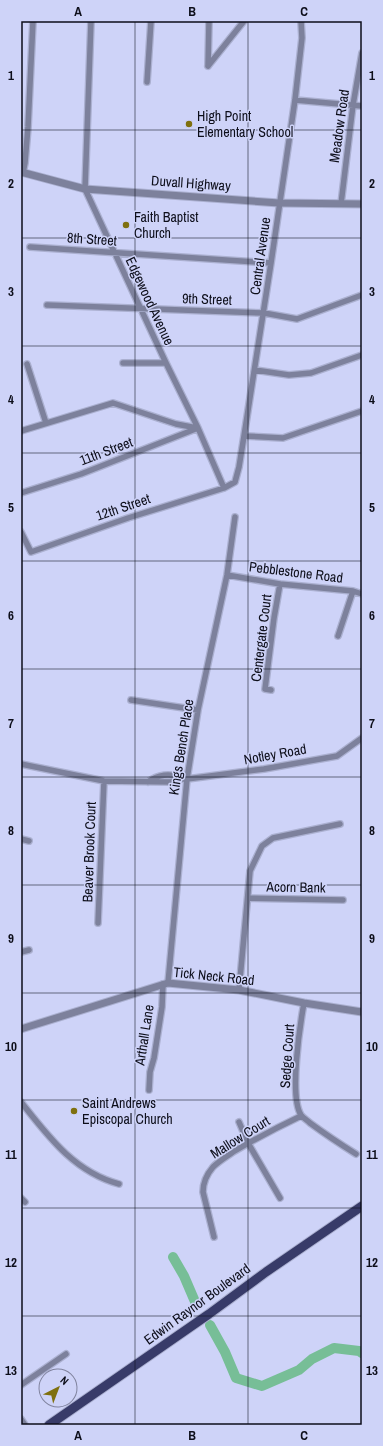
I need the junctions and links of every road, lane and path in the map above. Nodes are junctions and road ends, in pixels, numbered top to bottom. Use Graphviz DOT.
graph roads {
  1 [pos="33,21"];
  2 [pos="91,21"];
  3 [pos="145,21"];
  4 [pos="209,21"];
  5 [pos="244,21"];
  6 [pos="301,21"];
  7 [pos="151,23"];
  8 [pos="362,53"];
  9 [pos="147,82"];
  10 [pos="295,100"];
  11 [pos="353,105"];
  12 [pos="362,106"];
  13 [pos="22,173"];
  14 [pos="85,189"];
  15 [pos="279,203"];
  16 [pos="341,204"];
  17 [pos="362,204"];
  18 [pos="30,247"];
  19 [pos="115,253"];
  20 [pos="271,264"];
  21 [pos="362,295"];
  22 [pos="47,305"];
  23 [pos="140,309"];
  24 [pos="264,312"];
  25 [pos="362,355"];
  26 [pos="123,363"];
  27 [pos="166,363"];
  28 [pos="27,364"];
  29 [pos="255,370"];
  30 [pos="362,411"];
  31 [pos="46,423"];
  32 [pos="198,428"];
  33 [pos="21,431"];
  34 [pos="244,436"];
  35 [pos="224,488"];
  36 [pos="21,492"];
  37 [pos="235,517"];
  38 [pos="21,532"];
  39 [pos="227,575"];
  40 [pos="280,584"];
  41 [pos="353,591"];
  42 [pos="362,594"];
  43 [pos="338,636"];
  44 [pos="271,690"];
  45 [pos="131,700"];
  46 [pos="198,710"];
  47 [pos="362,738"];
  48 [pos="21,764"];
  49 [pos="187,779"];
  50 [pos="104,782"];
  51 [pos="340,824"];
  52 [pos="21,839"];
  53 [pos="29,841"];
  54 [pos="248,898"];
  55 [pos="343,900"];
  56 [pos="98,923"];
  57 [pos="29,950"];
  58 [pos="21,952"];
  59 [pos="166,984"];
  60 [pos="238,990"];
  61 [pos="304,1003"];
  62 [pos="362,1012"];
  63 [pos="21,1029"];
  64 [pos="148,1090"];
  65 [pos="21,1102"];
  66 [pos="301,1116"];
  67 [pos="239,1122"];
  68 [pos="248,1143"];
  69 [pos="356,1154"];
  70 [pos="119,1184"];
  71 [pos="280,1198"];
  72 [pos="362,1206"];
  73 [pos="214,1237"];
  74 [pos="66,1354"];
  75 [pos="21,1384"];
  76 [pos="21,1419"];
  77 [pos="25,1425"];
  78 [pos="49,1425"];
  1 -- 13 [label="street"];
  2 -- 14 [label="street, Edgewood Avenue"];
  3 -- 7 [label="street"];
  4 -- 5 [label="street"];
  6 -- 10 [label="street, Central Avenue"];
  7 -- 9 [label="street"];
  8 -- 11 [label="street, Meadow Road"];
  10 -- 11 [label="street"];
  10 -- 15 [label="street, Central Avenue"];
  11 -- 12 [label="street"];
  11 -- 16 [label="street, Meadow Road"];
  13 -- 14 [label="street, Duvall Highway"];
  14 -- 15 [label="street, Duvall Highway"];
  14 -- 19 [label="street, Edgewood Avenue"];
  15 -- 16 [label="street, Duvall Highway"];
  15 -- 20 [label="street, Central Avenue"];
  16 -- 17 [label="street, Duvall Highway"];
  18 -- 19 [label="street, 8th Street"];
  19 -- 20 [label="street, 8th Street"];
  19 -- 23 [label="street, Edgewood Avenue"];
  20 -- 24 [label="street, Central Avenue"];
  21 -- 24 [label="street, 9th Street"];
  22 -- 23 [label="street, 9th Street"];
  23 -- 24 [label="street, 9th Street"];
  23 -- 27 [label="street, Edgewood Avenue"];
  24 -- 29 [label="street, Central Avenue"];
  25 -- 29 [label="street"];
  26 -- 27 [label="street"];
  27 -- 32 [label="street, Edgewood Avenue"];
  28 -- 31 [label="street"];
  29 -- 34 [label="street, Central Avenue"];
  30 -- 34 [label="street"];
  31 -- 32 [label="street"];
  31 -- 33 [label="street"];
  32 -- 35 [label="street, Edgewood Avenue"];
  32 -- 36 [label="street, 11th Street"];
  34 -- 35 [label="street, Central Avenue"];
  35 -- 38 [label="street, 12th Street"];
  37 -- 39 [label="street, Kings Bench Place"];
  39 -- 40 [label="street, Pebblestone Road"];
  39 -- 46 [label="street, Kings Bench Place"];
  40 -- 41 [label="street, Pebblestone Road"];
  40 -- 44 [label="street, Centergate Court"];
  41 -- 42 [label="street, Pebblestone Road"];
  41 -- 43 [label="street"];
  45 -- 46 [label="street"];
  46 -- 49 [label="street, Kings Bench Place"];
  47 -- 49 [label="street, Notley Road"];
  48 -- 50 [label="street, Notley Road"];
  49 -- 50 [label="street, Notley Road"];
  49 -- 59 [label="street, Kings Bench Place"];
  50 -- 56 [label="street, Beaver Brook Court"];
  51 -- 54 [label="street"];
  52 -- 53 [label="street"];
  54 -- 55 [label="street, Acorn Bank"];
  54 -- 60 [label="street"];
  57 -- 58 [label="street"];
  59 -- 60 [label="street, Tick Neck Road"];
  59 -- 63 [label="street, Tick Neck Road"];
  59 -- 64 [label="street, Arthall Lane"];
  60 -- 61 [label="street, Tick Neck Road"];
  61 -- 62 [label="street, Tick Neck Road"];
  61 -- 66 [label="street, Sedge Court"];
  65 -- 70 [label="street"];
  66 -- 68 [label="street, Mallow Court"];
  66 -- 69 [label="street"];
  67 -- 68 [label="street"];
  68 -- 71 [label="street"];
  68 -- 73 [label="street, Mallow Court"];
  72 -- 78 [label="main road, Edwin Raynor Boulevard"];
  74 -- 75 [label="street"];
  76 -- 77 [label="street"];
}
